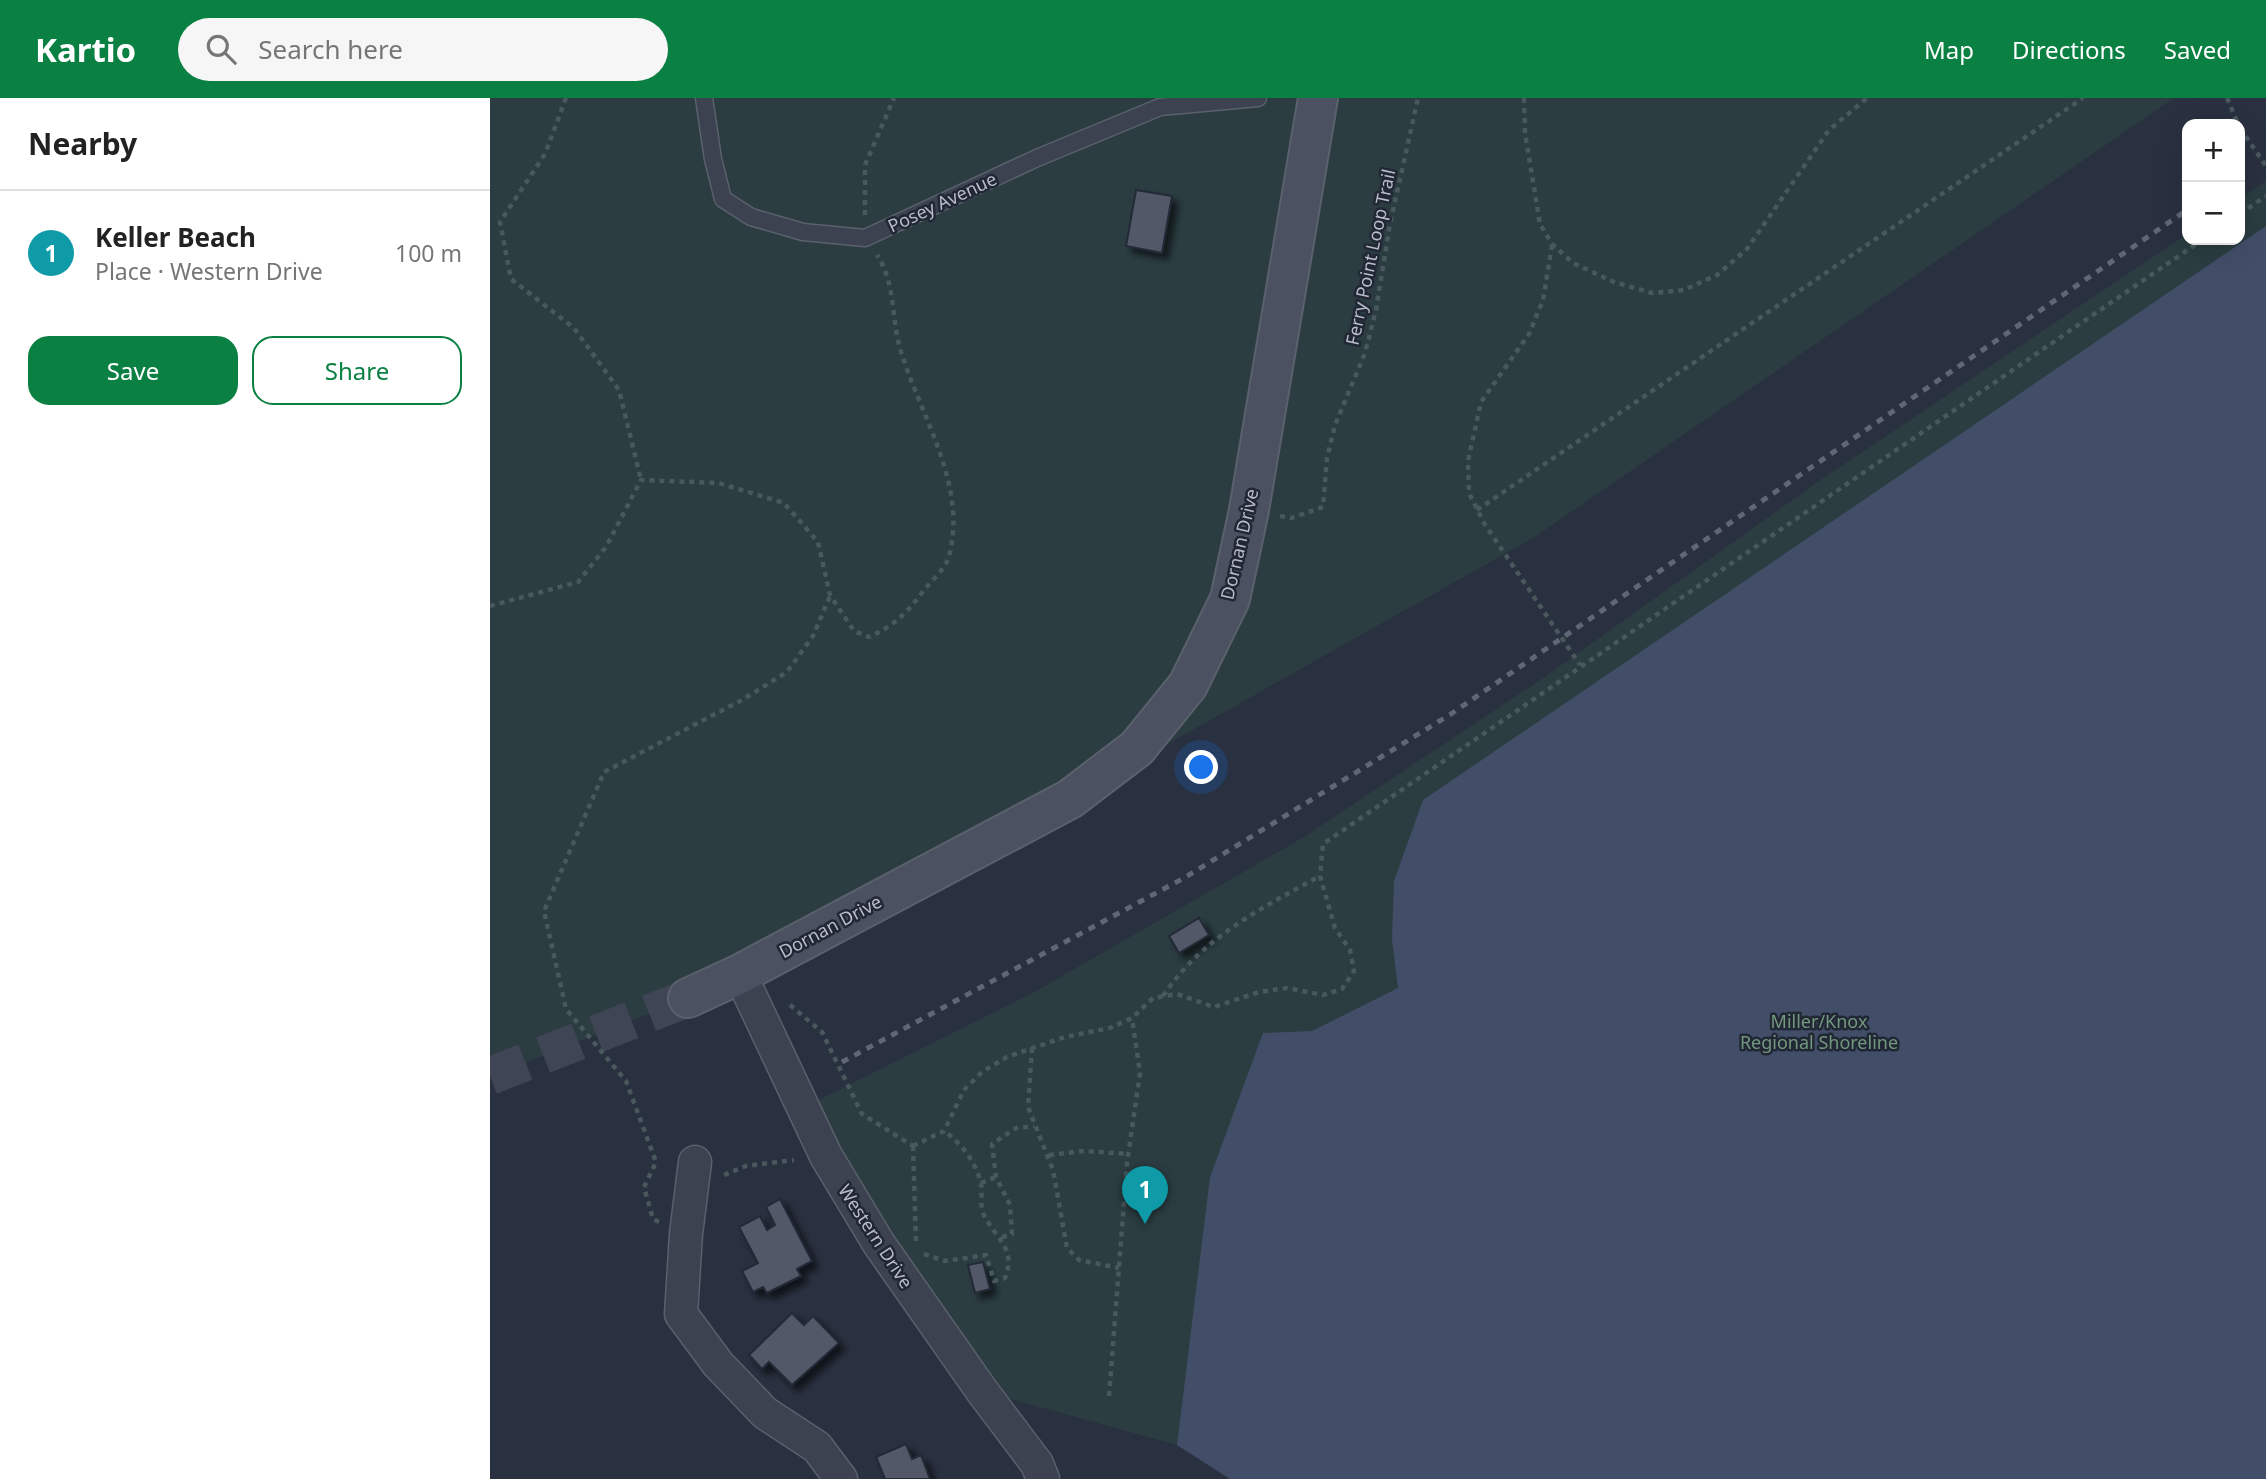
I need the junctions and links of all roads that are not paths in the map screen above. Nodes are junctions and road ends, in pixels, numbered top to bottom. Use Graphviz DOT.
graph roads {
  1 [pos="704,98"];
  2 [pos="1258,98"];
  3 [pos="1318,98"];
  4 [pos="740,974"];
  5 [pos="688,998"];
  6 [pos="695,1162"];
  7 [pos="841,1479"];
  8 [pos="1043,1479"];
  1 -- 2 [label="lane, Posey Avenue"];
  3 -- 4 [label="street, Dornan Drive"];
  4 -- 5 [label="street, Dornan Drive"];
  4 -- 8 [label="street, Western Drive"];
  6 -- 7 [label="street"];
}
